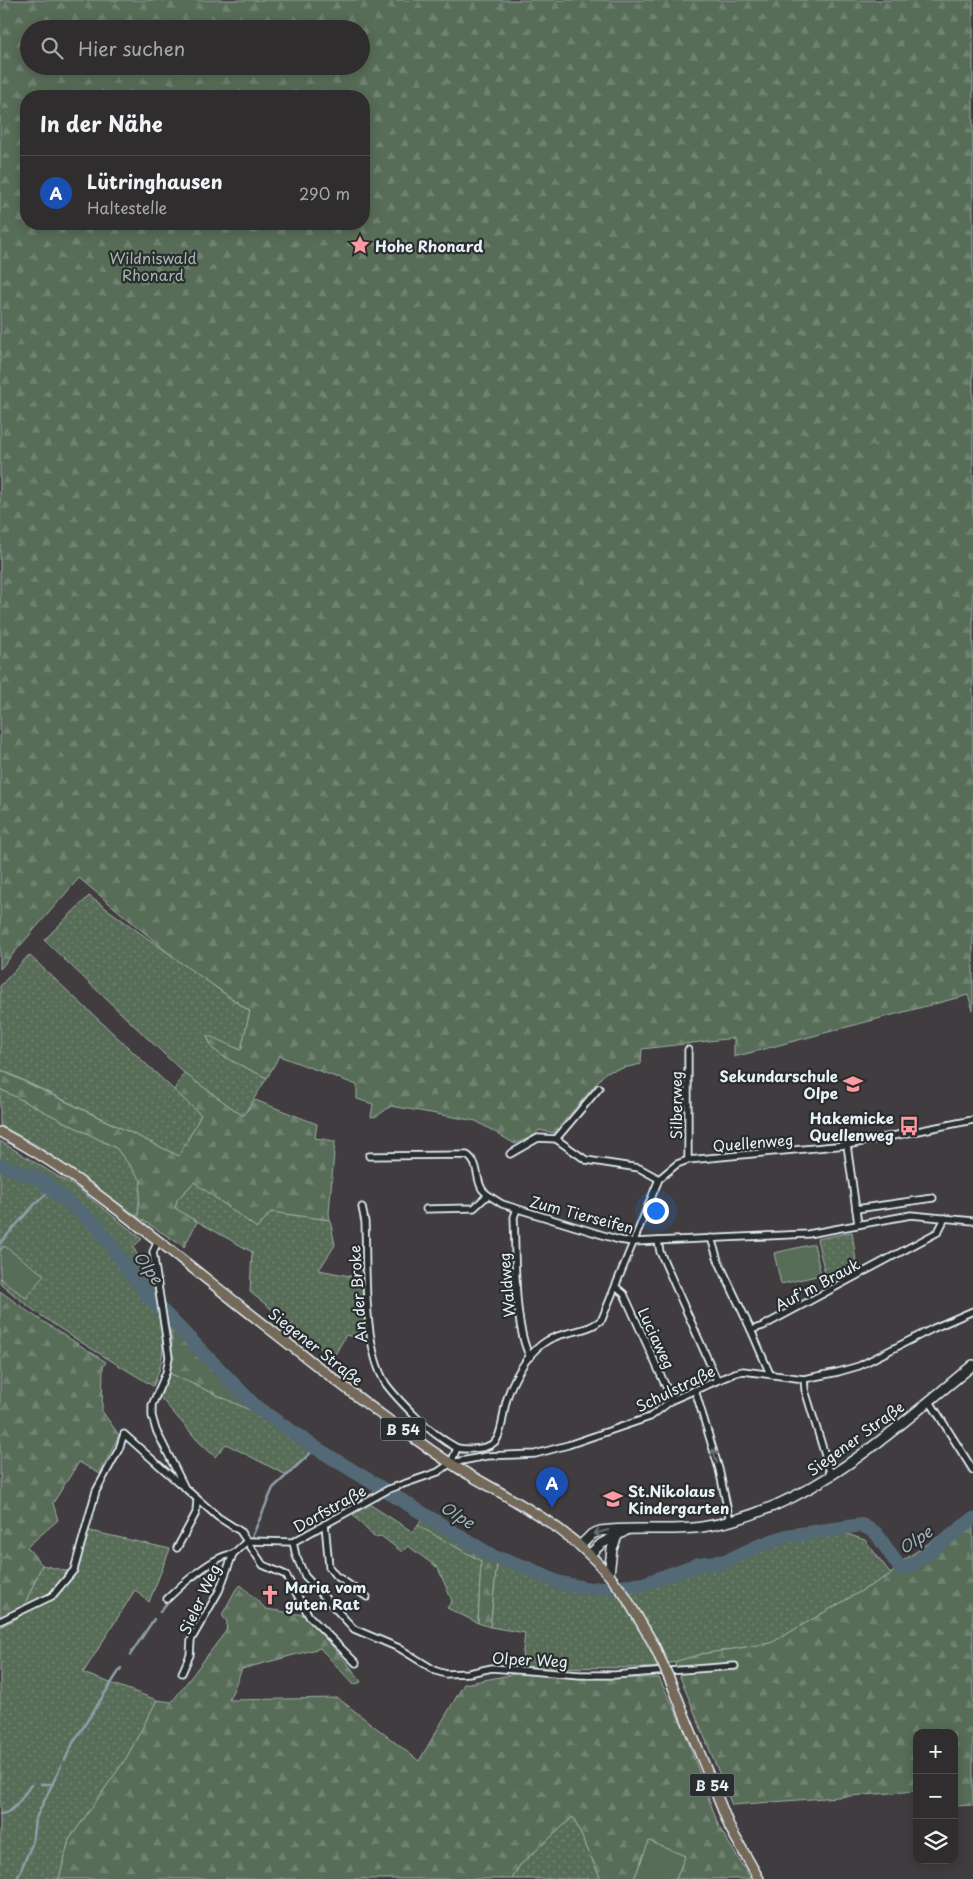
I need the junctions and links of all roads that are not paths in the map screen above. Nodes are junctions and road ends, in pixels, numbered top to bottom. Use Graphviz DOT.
graph roads {
  1 [pos="688,1050"];
  2 [pos="599,1088"];
  3 [pos="973,1120"];
  4 [pos="0,1132"];
  5 [pos="556,1138"];
  6 [pos="847,1145"];
  7 [pos="510,1154"];
  8 [pos="369,1156"];
  9 [pos="688,1160"];
  10 [pos="659,1179"];
  11 [pos="488,1195"];
  12 [pos="933,1198"];
  13 [pos="362,1207"];
  14 [pos="426,1209"];
  15 [pos="517,1209"];
  16 [pos="856,1209"];
  17 [pos="945,1218"];
  18 [pos="973,1221"];
  19 [pos="858,1224"];
  20 [pos="711,1238"];
  21 [pos="158,1241"];
  22 [pos="658,1241"];
  23 [pos="633,1242"];
  24 [pos="616,1288"];
  25 [pos="973,1311"];
  26 [pos="751,1330"];
  27 [pos="530,1356"];
  28 [pos="973,1365"];
  29 [pos="770,1374"];
  30 [pos="804,1379"];
  31 [pos="717,1380"];
  32 [pos="694,1390"];
  33 [pos="672,1400"];
  34 [pos="929,1400"];
  35 [pos="457,1448"];
  36 [pos="451,1463"];
  37 [pos="973,1470"];
  38 [pos="831,1475"];
  39 [pos="185,1488"];
  40 [pos="197,1500"];
  41 [pos="730,1521"];
  42 [pos="325,1524"];
  43 [pos="622,1533"];
  44 [pos="247,1540"];
  45 [pos="293,1542"];
  46 [pos="581,1545"];
  47 [pos="177,1548"];
  48 [pos="233,1554"];
  49 [pos="590,1554"];
  50 [pos="609,1574"];
  51 [pos="367,1597"];
  52 [pos="167,1599"];
  53 [pos="0,1621"];
  54 [pos="356,1663"];
  55 [pos="735,1666"];
  56 [pos="182,1673"];
  57 [pos="759,1879"];
  1 -- 9 [label="street, Silberweg"];
  2 -- 5 [label="street"];
  3 -- 6 [label="street, Quellenweg"];
  4 -- 21 [label="main road, Siegener Straße / B 54"];
  5 -- 7 [label="street"];
  5 -- 10 [label="street"];
  6 -- 9 [label="street, Quellenweg"];
  6 -- 16 [label="street"];
  8 -- 11 [label="street"];
  9 -- 10 [label="street, Quellenweg"];
  10 -- 23 [label="street"];
  11 -- 14 [label="street"];
  11 -- 15 [label="street, Zum Tierseifen"];
  12 -- 16 [label="street"];
  13 -- 35 [label="street, An der Broke"];
  15 -- 23 [label="street, Zum Tierseifen"];
  15 -- 27 [label="street, Waldweg"];
  16 -- 19 [label="street"];
  17 -- 18 [label="street, Zum Tierseifen"];
  17 -- 19 [label="street, Zum Tierseifen"];
  17 -- 26 [label="street, Auf'm Brauk"];
  19 -- 20 [label="street, Zum Tierseifen"];
  20 -- 22 [label="street, Zum Tierseifen"];
  20 -- 26 [label="street"];
  21 -- 36 [label="main road, Siegener Straße / B 54"];
  21 -- 39 [label="street"];
  22 -- 23 [label="street, Zum Tierseifen"];
  22 -- 31 [label="street"];
  23 -- 24 [label="street"];
  24 -- 27 [label="street"];
  24 -- 33 [label="street, Luciaweg"];
  25 -- 30 [label="street, Schulstraße"];
  26 -- 29 [label="street"];
  27 -- 35 [label="street"];
  28 -- 34 [label="street, Siegener Straße"];
  29 -- 30 [label="street, Schulstraße"];
  29 -- 31 [label="street, Schulstraße"];
  30 -- 38 [label="street"];
  31 -- 32 [label="street, Schulstraße"];
  32 -- 33 [label="street, Schulstraße"];
  41 -- 32 [label="street, one-way"];
  33 -- 36 [label="street, Schulstraße"];
  34 -- 37 [label="street"];
  34 -- 38 [label="street, Siegener Straße"];
  35 -- 36 [label="street"];
  36 -- 42 [label="street, Dorfstraße"];
  36 -- 46 [label="main road, Siegener Straße / B 54"];
  38 -- 41 [label="street, Siegener Straße"];
  39 -- 40 [label="street"];
  39 -- 53 [label="street"];
  40 -- 44 [label="street"];
  40 -- 47 [label="street"];
  41 -- 43 [label="street, Siegener Straße"];
  42 -- 45 [label="street, Dorfstraße"];
  42 -- 51 [label="street"];
  43 -- 46 [label="street, Siegener Straße, one-way"];
  43 -- 49 [label="street"];
  43 -- 50 [label="street"];
  44 -- 45 [label="street, Dorfstraße"];
  44 -- 48 [label="street, Sieler Weg"];
  44 -- 54 [label="street"];
  45 -- 55 [label="street, Olper Weg"];
  46 -- 49 [label="main road, B 54"];
  48 -- 52 [label="street"];
  48 -- 56 [label="street, Sieler Weg"];
  49 -- 50 [label="main road, B 54"];
  50 -- 57 [label="main road, B 54, bridge"];
}
